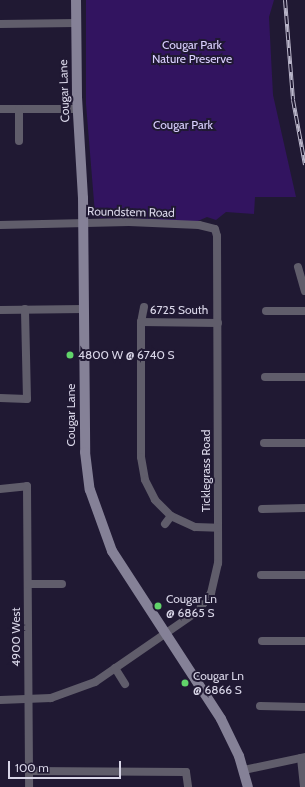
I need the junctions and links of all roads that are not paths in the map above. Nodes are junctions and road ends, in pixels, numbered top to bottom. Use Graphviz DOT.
graph roads {
  1 [pos="76,0"];
  2 [pos="76,23"];
  3 [pos="0,24"];
  4 [pos="0,109"];
  5 [pos="19,109"];
  6 [pos="77,109"];
  7 [pos="19,140"];
  8 [pos="83,223"];
  9 [pos="0,225"];
  10 [pos="213,227"];
  11 [pos="298,267"];
  12 [pos="305,290"];
  13 [pos="144,307"];
  14 [pos="0,310"];
  15 [pos="25,310"];
  16 [pos="84,310"];
  17 [pos="266,311"];
  18 [pos="305,311"];
  19 [pos="141,322"];
  20 [pos="218,322"];
  21 [pos="265,377"];
  22 [pos="305,377"];
  23 [pos="0,398"];
  24 [pos="264,443"];
  25 [pos="305,443"];
  26 [pos="0,489"];
  27 [pos="305,508"];
  28 [pos="262,509"];
  29 [pos="171,516"];
  30 [pos="164,524"];
  31 [pos="218,528"];
  32 [pos="261,574"];
  33 [pos="305,575"];
  34 [pos="28,584"];
  35 [pos="62,584"];
  36 [pos="166,635"];
  37 [pos="262,641"];
  38 [pos="305,641"];
  39 [pos="115,668"];
  40 [pos="125,684"];
  41 [pos="0,700"];
  42 [pos="28,700"];
  43 [pos="260,706"];
  44 [pos="305,707"];
  45 [pos="303,757"];
  46 [pos="244,770"];
  47 [pos="29,771"];
  48 [pos="29,787"];
  49 [pos="188,787"];
  50 [pos="248,787"];
  51 [pos="304,787"];
  1 -- 2 [label="main road, Cougar Lane"];
  2 -- 3 [label="street"];
  2 -- 6 [label="main road, Cougar Lane"];
  4 -- 5 [label="street"];
  5 -- 6 [label="street"];
  5 -- 7 [label="street"];
  6 -- 8 [label="main road, Cougar Lane"];
  8 -- 9 [label="street, Roundstem Road"];
  8 -- 10 [label="street, Roundstem Road"];
  8 -- 16 [label="main road, Cougar Lane"];
  10 -- 20 [label="street, Ticklegrass Road"];
  11 -- 12 [label="street"];
  13 -- 19 [label="street"];
  14 -- 15 [label="street"];
  15 -- 16 [label="street"];
  15 -- 23 [label="street"];
  16 -- 36 [label="main road, Cougar Lane"];
  17 -- 18 [label="street"];
  19 -- 20 [label="street, 6725 South"];
  19 -- 29 [label="street"];
  20 -- 31 [label="street, Ticklegrass Road"];
  21 -- 22 [label="street"];
  24 -- 25 [label="street"];
  26 -- 34 [label="street, 4900 West"];
  27 -- 28 [label="street"];
  29 -- 30 [label="street"];
  29 -- 31 [label="street"];
  31 -- 36 [label="street, Ticklegrass Road"];
  32 -- 33 [label="street"];
  34 -- 35 [label="street"];
  34 -- 42 [label="street, 4900 West"];
  36 -- 39 [label="street, Ticklegrass Road"];
  36 -- 46 [label="main road, Cougar Lane"];
  37 -- 38 [label="street"];
  39 -- 40 [label="street"];
  39 -- 42 [label="street, Ticklegrass Road"];
  41 -- 42 [label="street, Ticklegrass Road"];
  42 -- 47 [label="street, 4900 West"];
  43 -- 44 [label="street"];
  45 -- 46 [label="street"];
  45 -- 51 [label="street"];
  46 -- 50 [label="main road, Cougar Lane"];
  47 -- 48 [label="street, 4900 West"];
  47 -- 49 [label="street"];
}
